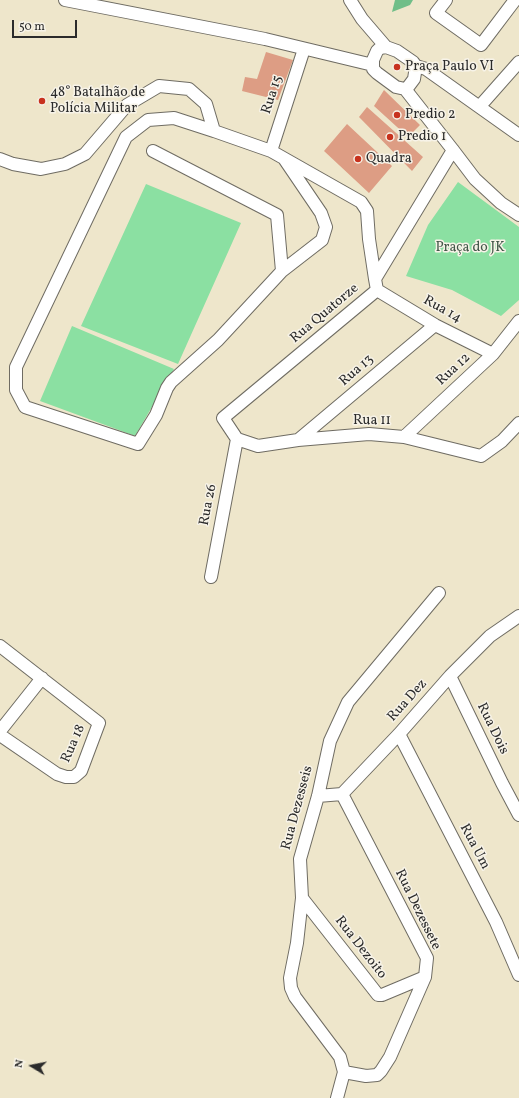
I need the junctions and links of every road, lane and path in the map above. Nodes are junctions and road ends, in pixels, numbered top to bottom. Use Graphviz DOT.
graph roads {
  1 [pos="65,0"];
  2 [pos="350,0"];
  3 [pos="446,0"];
  4 [pos="515,0"];
  5 [pos="386,47"];
  6 [pos="304,49"];
  7 [pos="519,62"];
  8 [pos="372,64"];
  9 [pos="416,66"];
  10 [pos="405,89"];
  11 [pos="480,106"];
  12 [pos="214,131"];
  13 [pos="519,135"];
  14 [pos="454,150"];
  15 [pos="153,151"];
  16 [pos="271,151"];
  17 [pos="0,159"];
  18 [pos="285,160"];
  19 [pos="519,215"];
  20 [pos="282,271"];
  21 [pos="376,284"];
  22 [pos="519,321"];
  23 [pos="435,325"];
  24 [pos="493,354"];
  25 [pos="519,423"];
  26 [pos="404,437"];
  27 [pos="237,439"];
  28 [pos="298,440"];
  29 [pos="211,577"];
  30 [pos="439,593"];
  31 [pos="519,616"];
  32 [pos="0,646"];
  33 [pos="450,676"];
  34 [pos="42,678"];
  35 [pos="0,731"];
  36 [pos="399,734"];
  37 [pos="0,735"];
  38 [pos="342,794"];
  39 [pos="318,796"];
  40 [pos="519,815"];
  41 [pos="302,898"];
  42 [pos="519,975"];
  43 [pos="425,977"];
  44 [pos="344,1072"];
  45 [pos="337,1098"];
  1 -- 6 [label="street"];
  2 -- 5 [label="street"];
  3 -- 4 [label="street"];
  5 -- 8 [label="street"];
  5 -- 9 [label="street"];
  6 -- 8 [label="street"];
  6 -- 16 [label="street, Rua 15"];
  7 -- 11 [label="street"];
  8 -- 10 [label="street"];
  9 -- 10 [label="street"];
  9 -- 11 [label="street"];
  10 -- 14 [label="street"];
  11 -- 13 [label="street"];
  12 -- 16 [label="street"];
  12 -- 17 [label="street"];
  12 -- 20 [label="street"];
  14 -- 19 [label="street"];
  14 -- 21 [label="street, Rua Quatorze"];
  15 -- 20 [label="street"];
  16 -- 18 [label="street"];
  18 -- 20 [label="street"];
  18 -- 21 [label="street"];
  21 -- 23 [label="street, Rua 14"];
  21 -- 27 [label="street, Rua Quatorze"];
  22 -- 24 [label="street, Rua 12"];
  23 -- 24 [label="street, Rua 14"];
  23 -- 28 [label="street, Rua 13"];
  24 -- 26 [label="street, Rua 12"];
  25 -- 26 [label="street, Rua 11"];
  26 -- 28 [label="street, Rua 11"];
  27 -- 28 [label="street, Rua 11"];
  27 -- 29 [label="street, Rua 26"];
  30 -- 39 [label="street, Rua Dezesseis"];
  31 -- 33 [label="street, Rua Dez"];
  32 -- 34 [label="street"];
  33 -- 36 [label="street, Rua Dez"];
  33 -- 40 [label="street, Rua Dois"];
  34 -- 35 [label="street"];
  34 -- 37 [label="street, Rua 18"];
  36 -- 38 [label="street, Rua Dez"];
  36 -- 42 [label="street, Rua Um"];
  38 -- 39 [label="street"];
  38 -- 43 [label="street, Rua Dezessete"];
  39 -- 41 [label="street, Rua Dezesseis"];
  41 -- 43 [label="street, Rua Dezoito"];
  41 -- 44 [label="street, Rua Dezesseis"];
  43 -- 44 [label="street, Rua Dezessete"];
  44 -- 45 [label="street"];
}
